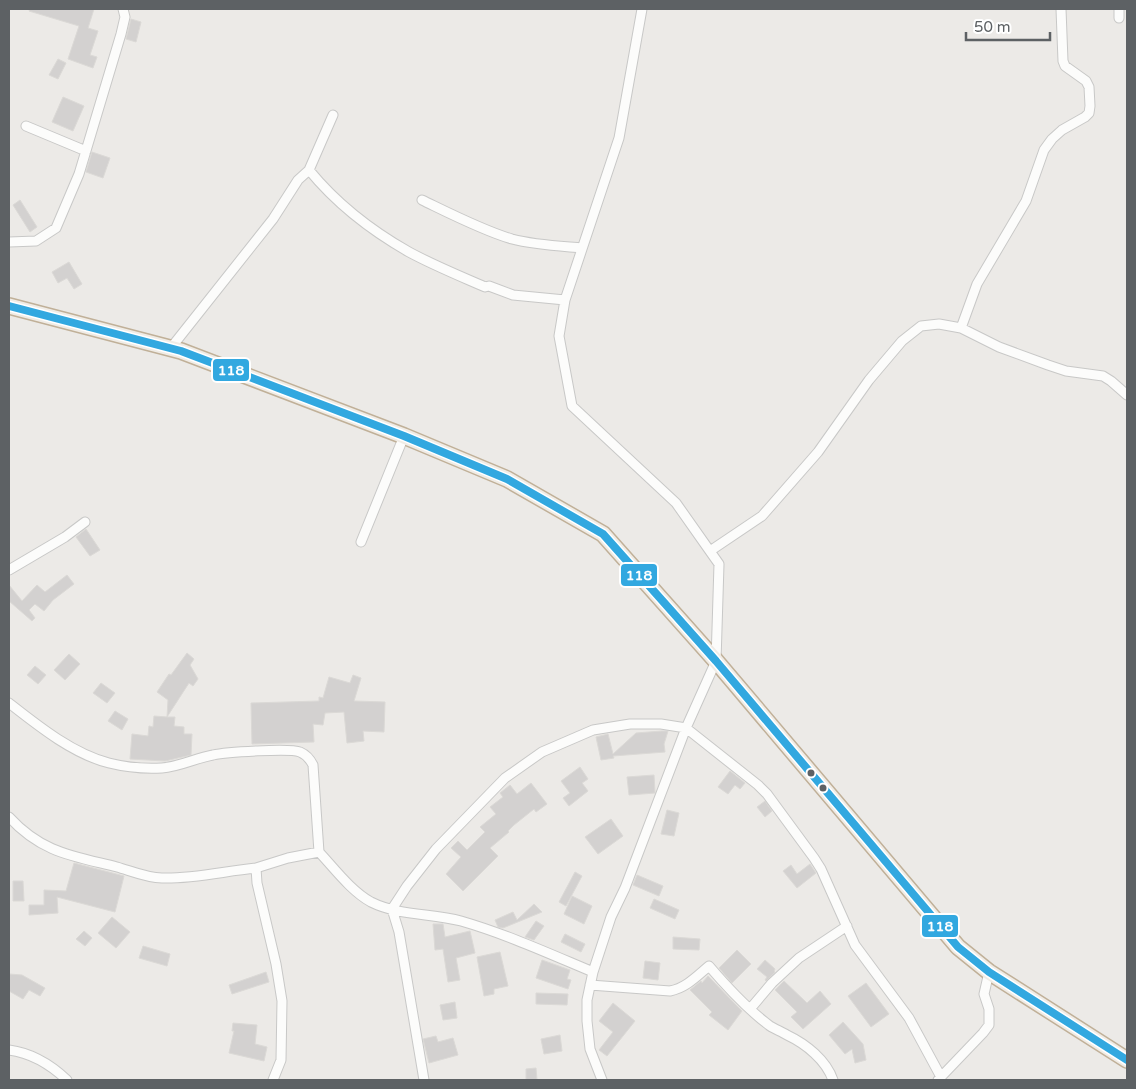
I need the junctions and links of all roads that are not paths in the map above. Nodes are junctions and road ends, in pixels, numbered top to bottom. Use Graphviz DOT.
graph roads {
  1 [pos="123,9"];
  2 [pos="642,9"];
  3 [pos="1062,9"];
  4 [pos="333,114"];
  5 [pos="26,126"];
  6 [pos="86,151"];
  7 [pos="309,170"];
  8 [pos="422,200"];
  9 [pos="9,242"];
  10 [pos="582,248"];
  11 [pos="565,300"];
  12 [pos="9,306"];
  13 [pos="961,328"];
  14 [pos="170,349"];
  15 [pos="1127,395"];
  16 [pos="404,436"];
  17 [pos="85,522"];
  18 [pos="361,542"];
  19 [pos="710,551"];
  20 [pos="9,570"];
  21 [pos="716,661"];
  22 [pos="9,703"];
  23 [pos="686,728"];
  24 [pos="9,818"];
  25 [pos="318,852"];
  26 [pos="256,868"];
  27 [pos="392,910"];
  28 [pos="847,926"];
  29 [pos="593,972"];
  30 [pos="989,972"];
  31 [pos="590,985"];
  32 [pos="750,1009"];
  33 [pos="9,1050"];
  34 [pos="1127,1060"];
  35 [pos="939,1078"];
  36 [pos="67,1080"];
  37 [pos="273,1080"];
  38 [pos="424,1080"];
  39 [pos="602,1080"];
  40 [pos="833,1080"];
  1 -- 6 [label="street"];
  2 -- 10 [label="street"];
  3 -- 13 [label="street"];
  4 -- 7 [label="street"];
  5 -- 6 [label="street"];
  6 -- 9 [label="street"];
  7 -- 11 [label="street"];
  7 -- 14 [label="street"];
  8 -- 10 [label="street"];
  10 -- 11 [label="street"];
  11 -- 19 [label="street"];
  12 -- 14 [label="highway"];
  13 -- 15 [label="street"];
  13 -- 19 [label="street"];
  14 -- 16 [label="highway"];
  16 -- 18 [label="street"];
  16 -- 21 [label="highway"];
  17 -- 20 [label="street"];
  19 -- 21 [label="street"];
  21 -- 23 [label="street"];
  21 -- 30 [label="highway"];
  22 -- 25 [label="street"];
  23 -- 27 [label="street"];
  23 -- 28 [label="street"];
  23 -- 29 [label="street"];
  24 -- 26 [label="street"];
  25 -- 26 [label="street"];
  25 -- 27 [label="street"];
  26 -- 37 [label="street"];
  27 -- 29 [label="street"];
  27 -- 38 [label="street"];
  28 -- 32 [label="street"];
  28 -- 35 [label="street"];
  29 -- 31 [label="street"];
  30 -- 34 [label="highway"];
  30 -- 35 [label="street"];
  31 -- 32 [label="street"];
  31 -- 39 [label="street"];
  32 -- 40 [label="street"];
  33 -- 36 [label="street"];
}
